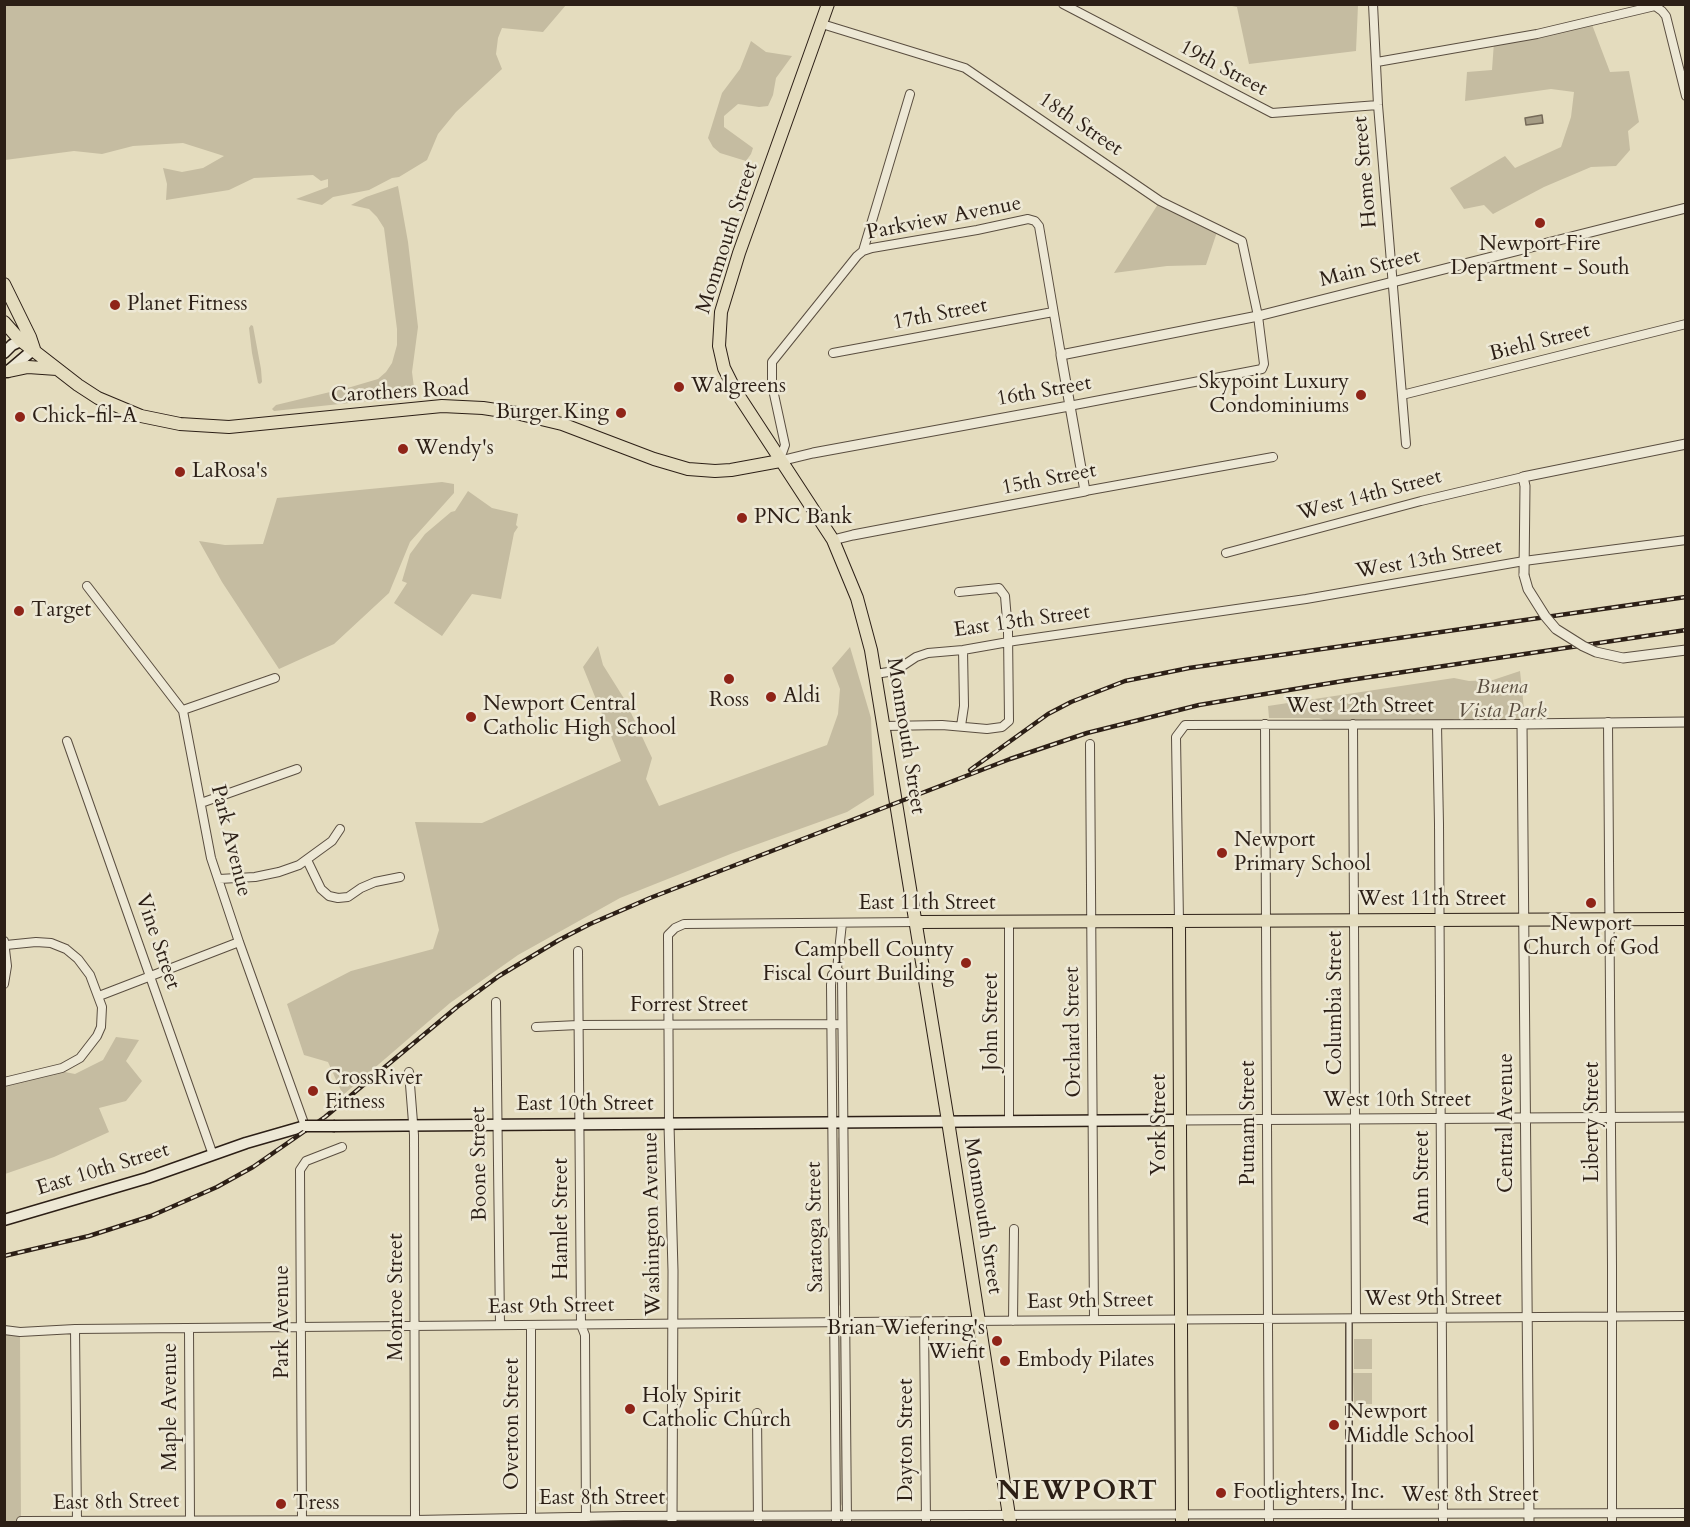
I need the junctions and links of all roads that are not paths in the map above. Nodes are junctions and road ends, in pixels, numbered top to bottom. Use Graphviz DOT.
graph roads {
  1 [pos="828,4"];
  2 [pos="1063,4"];
  3 [pos="1373,4"];
  4 [pos="822,24"];
  5 [pos="1377,62"];
  6 [pos="910,94"];
  7 [pos="1686,96"];
  8 [pos="1378,105"];
  9 [pos="1686,208"];
  10 [pos="863,251"];
  11 [pos="1394,282"];
  12 [pos="4,285"];
  13 [pos="1053,312"];
  14 [pos="1258,316"];
  15 [pos="4,322"];
  16 [pos="1686,324"];
  17 [pos="28,342"];
  18 [pos="4,353"];
  19 [pos="833,353"];
  20 [pos="1060,355"];
  21 [pos="57,369"];
  22 [pos="7,373"];
  23 [pos="1402,395"];
  24 [pos="1069,406"];
  25 [pos="1406,444"];
  26 [pos="1686,444"];
  27 [pos="1273,457"];
  28 [pos="780,461"];
  29 [pos="1523,477"];
  30 [pos="1085,491"];
  31 [pos="833,540"];
  32 [pos="1686,540"];
  33 [pos="1226,553"];
  34 [pos="1524,561"];
  35 [pos="87,586"];
  36 [pos="959,592"];
  37 [pos="1179,618"];
  38 [pos="1008,642"];
  39 [pos="963,650"];
  40 [pos="1686,650"];
  41 [pos="875,674"];
  42 [pos="274,678"];
  43 [pos="183,710"];
  44 [pos="1608,722"];
  45 [pos="1686,722"];
  46 [pos="1265,724"];
  47 [pos="1353,724"];
  48 [pos="1522,724"];
  49 [pos="1437,725"];
  50 [pos="884,726"];
  51 [pos="961,726"];
  52 [pos="1181,730"];
  53 [pos="67,741"];
  54 [pos="1090,744"];
  55 [pos="297,769"];
  56 [pos="201,802"];
  57 [pos="340,829"];
  58 [pos="307,860"];
  59 [pos="400,877"];
  60 [pos="219,879"];
  61 [pos="1524,919"];
  62 [pos="1686,919"];
  63 [pos="1439,920"];
  64 [pos="1610,920"];
  65 [pos="1266,921"];
  66 [pos="1353,921"];
  67 [pos="916,922"];
  68 [pos="1179,922"];
  69 [pos="842,923"];
  70 [pos="1010,923"];
  71 [pos="1090,923"];
  72 [pos="675,928"];
  73 [pos="239,942"];
  74 [pos="5,943"];
  75 [pos="578,951"];
  76 [pos="837,969"];
  77 [pos="150,976"];
  78 [pos="4,984"];
  79 [pos="99,996"];
  80 [pos="496,1002"];
  81 [pos="831,1023"];
  82 [pos="669,1024"];
  83 [pos="842,1024"];
  84 [pos="578,1025"];
  85 [pos="536,1027"];
  86 [pos="409,1072"];
  87 [pos="4,1082"];
  88 [pos="1686,1117"];
  89 [pos="1611,1118"];
  90 [pos="1355,1119"];
  91 [pos="1441,1119"];
  92 [pos="1524,1119"];
  93 [pos="1180,1120"];
  94 [pos="1267,1120"];
  95 [pos="948,1121"];
  96 [pos="1009,1121"];
  97 [pos="1093,1121"];
  98 [pos="838,1122"];
  99 [pos="580,1124"];
  100 [pos="497,1125"];
  101 [pos="669,1125"];
  102 [pos="305,1126"];
  103 [pos="414,1127"];
  104 [pos="342,1148"];
  105 [pos="213,1155"];
  106 [pos="4,1220"];
  107 [pos="1014,1229"];
  108 [pos="1686,1316"];
  109 [pos="1612,1317"];
  110 [pos="1268,1318"];
  111 [pos="1352,1318"];
  112 [pos="1442,1318"];
  113 [pos="1526,1318"];
  114 [pos="1180,1319"];
  115 [pos="1094,1320"];
  116 [pos="979,1321"];
  117 [pos="1013,1321"];
  118 [pos="835,1322"];
  119 [pos="846,1322"];
  120 [pos="924,1322"];
  121 [pos="673,1324"];
  122 [pos="531,1325"];
  123 [pos="581,1325"];
  124 [pos="416,1326"];
  125 [pos="500,1326"];
  126 [pos="302,1327"];
  127 [pos="189,1328"];
  128 [pos="75,1329"];
  129 [pos="4,1330"];
  130 [pos="757,1413"];
  131 [pos="1686,1513"];
  132 [pos="1354,1517"];
  133 [pos="1443,1518"];
  134 [pos="1529,1518"];
  135 [pos="672,1519"];
  136 [pos="758,1519"];
  137 [pos="836,1519"];
  138 [pos="847,1519"];
  139 [pos="926,1519"];
  140 [pos="1010,1519"];
  141 [pos="1182,1519"];
  142 [pos="1268,1519"];
  143 [pos="1612,1519"];
  144 [pos="531,1520"];
  145 [pos="586,1520"];
  146 [pos="21,1521"];
  147 [pos="190,1521"];
  148 [pos="302,1521"];
  149 [pos="415,1521"];
  150 [pos="78,1522"];
  1 -- 4 [label="main road"];
  2 -- 8 [label="street, 19th Street"];
  3 -- 5 [label="street, Home Street"];
  4 -- 14 [label="street, 18th Street"];
  4 -- 28 [label="main road, Monmouth Street"];
  5 -- 7 [label="street"];
  5 -- 8 [label="street, Home Street"];
  6 -- 10 [label="street"];
  8 -- 11 [label="street, Home Street"];
  9 -- 11 [label="street, Main Street"];
  10 -- 13 [label="street, Parkview Avenue"];
  10 -- 28 [label="street, Parkview Avenue"];
  11 -- 14 [label="street, Main Street"];
  11 -- 23 [label="street, Home Street"];
  12 -- 17 [label="main road"];
  13 -- 19 [label="street, 17th Street"];
  13 -- 20 [label="street, Parkview Avenue"];
  14 -- 20 [label="street, Main Street"];
  14 -- 24 [label="street, 16th Street"];
  15 -- 17 [label="main road, Carothers Road"];
  16 -- 23 [label="street, Biehl Street"];
  17 -- 18 [label="main road"];
  17 -- 21 [label="main road, Carothers Road"];
  17 -- 22 [label="main road"];
  20 -- 24 [label="street, Parkview Avenue"];
  21 -- 22 [label="main road"];
  21 -- 28 [label="main road, Carothers Road"];
  23 -- 25 [label="street, Home Street"];
  24 -- 28 [label="street, 16th Street"];
  24 -- 30 [label="street, Parkview Avenue"];
  26 -- 29 [label="street"];
  27 -- 30 [label="street, 15th Street"];
  28 -- 31 [label="main road, Monmouth Street"];
  29 -- 33 [label="street, West 14th Street"];
  29 -- 34 [label="street"];
  30 -- 31 [label="street, 15th Street"];
  31 -- 41 [label="main road, Monmouth Street"];
  32 -- 34 [label="street, West 13th Street"];
  34 -- 37 [label="street, West 13th Street"];
  34 -- 40 [label="street, bridge"];
  35 -- 43 [label="street, Park Avenue"];
  36 -- 38 [label="street"];
  37 -- 38 [label="street, East 13th Street"];
  38 -- 39 [label="street, East 13th Street"];
  38 -- 51 [label="street"];
  39 -- 41 [label="street, East 13th Street"];
  39 -- 51 [label="street"];
  41 -- 50 [label="main road, Monmouth Street"];
  42 -- 43 [label="street"];
  43 -- 56 [label="street, Park Avenue"];
  44 -- 45 [label="street, West 12th Street"];
  44 -- 48 [label="street, West 12th Street"];
  44 -- 64 [label="street, Liberty Street"];
  46 -- 47 [label="street, West 12th Street"];
  46 -- 52 [label="street, West 12th Street"];
  46 -- 65 [label="street, Putnam Street"];
  47 -- 49 [label="street, West 12th Street"];
  47 -- 66 [label="street, Columbia Street"];
  48 -- 49 [label="street, West 12th Street"];
  48 -- 61 [label="street, Central Avenue"];
  49 -- 63 [label="street, Ann Street"];
  50 -- 51 [label="street"];
  50 -- 67 [label="main road, Monmouth Street"];
  52 -- 68 [label="street, York Street"];
  53 -- 77 [label="street, Vine Street"];
  54 -- 71 [label="street, Orchard Street"];
  55 -- 56 [label="street"];
  56 -- 60 [label="street, Park Avenue"];
  57 -- 58 [label="street"];
  58 -- 59 [label="street"];
  58 -- 60 [label="street"];
  60 -- 73 [label="street, Park Avenue"];
  61 -- 63 [label="main road, West 11th Street"];
  61 -- 64 [label="main road, West 11th Street"];
  61 -- 92 [label="street, Central Avenue"];
  62 -- 64 [label="main road, West 11th Street"];
  63 -- 66 [label="main road, West 11th Street"];
  63 -- 91 [label="street, Ann Street"];
  64 -- 89 [label="street, Liberty Street"];
  65 -- 66 [label="main road, West 11th Street"];
  65 -- 68 [label="main road, West 11th Street"];
  65 -- 94 [label="street, Putnam Street"];
  66 -- 90 [label="street, Columbia Street"];
  67 -- 69 [label="street, East 11th Street"];
  67 -- 70 [label="main road, East 11th Street"];
  67 -- 95 [label="main road, Monmouth Street"];
  68 -- 71 [label="main road, East 11th Street"];
  68 -- 93 [label="main road, York Street"];
  69 -- 72 [label="street, East 11th Street"];
  69 -- 76 [label="street, Saratoga Street"];
  70 -- 71 [label="main road, East 11th Street"];
  70 -- 96 [label="street, John Street"];
  71 -- 97 [label="street, Orchard Street"];
  72 -- 82 [label="street, Washington Avenue"];
  73 -- 77 [label="street"];
  73 -- 102 [label="street, Park Avenue"];
  74 -- 78 [label="street"];
  74 -- 79 [label="street"];
  75 -- 84 [label="street, Hamlet Street"];
  76 -- 81 [label="street, Saratoga Street"];
  76 -- 83 [label="street, Saratoga Street"];
  77 -- 79 [label="street"];
  77 -- 105 [label="street, Vine Street"];
  79 -- 87 [label="street"];
  80 -- 100 [label="street, Boone Street"];
  81 -- 82 [label="street, Forrest Street"];
  81 -- 83 [label="street, Forrest Street"];
  81 -- 98 [label="street, Saratoga Street"];
  82 -- 84 [label="street, Forrest Street"];
  82 -- 101 [label="street, Washington Avenue"];
  83 -- 98 [label="street, Saratoga Street"];
  84 -- 85 [label="street, Forrest Street"];
  84 -- 99 [label="street, Hamlet Street"];
  86 -- 103 [label="street, Monroe Street"];
  88 -- 89 [label="street, West 10th Street"];
  89 -- 92 [label="street, West 10th Street"];
  89 -- 109 [label="street, Liberty Street"];
  90 -- 91 [label="street, West 10th Street"];
  90 -- 94 [label="street, West 10th Street"];
  90 -- 111 [label="street, Columbia Street"];
  91 -- 92 [label="street, West 10th Street"];
  91 -- 112 [label="street, Ann Street"];
  92 -- 113 [label="street, Central Avenue"];
  93 -- 94 [label="street, West 10th Street"];
  93 -- 97 [label="main road, East 10th Street"];
  93 -- 114 [label="main road, York Street"];
  94 -- 110 [label="street, Putnam Street"];
  95 -- 96 [label="main road, East 10th Street"];
  95 -- 98 [label="main road, East 10th Street"];
  95 -- 116 [label="main road, Monmouth Street"];
  96 -- 97 [label="main road, East 10th Street"];
  97 -- 115 [label="street, Orchard Street"];
  98 -- 101 [label="main road, East 10th Street"];
  98 -- 118 [label="street, Saratoga Street"];
  98 -- 119 [label="street, Saratoga Street"];
  99 -- 100 [label="main road, East 10th Street"];
  99 -- 101 [label="main road, East 10th Street"];
  99 -- 123 [label="street, Hamlet Street"];
  100 -- 103 [label="main road, East 10th Street"];
  100 -- 125 [label="street, Boone Street"];
  101 -- 121 [label="street, Washington Avenue"];
  102 -- 103 [label="main road, East 10th Street, bridge"];
  102 -- 105 [label="main road, East 10th Street"];
  103 -- 124 [label="street, Monroe Street"];
  104 -- 126 [label="street, Park Avenue"];
  105 -- 106 [label="main road, East 10th Street"];
  107 -- 117 [label="street"];
  108 -- 109 [label="street, West 9th Street"];
  109 -- 113 [label="street, West 9th Street"];
  109 -- 143 [label="street, Liberty Street"];
  110 -- 111 [label="street, West 9th Street"];
  110 -- 114 [label="street, West 9th Street"];
  110 -- 142 [label="street, Putnam Street"];
  111 -- 112 [label="street, West 9th Street"];
  111 -- 132 [label="street"];
  112 -- 113 [label="street, West 9th Street"];
  112 -- 133 [label="street, Ann Street"];
  113 -- 134 [label="street, Central Avenue"];
  114 -- 115 [label="street, East 9th Street"];
  114 -- 141 [label="main road, York Street"];
  115 -- 117 [label="street, East 9th Street"];
  116 -- 117 [label="street, East 9th Street"];
  116 -- 120 [label="street, East 9th Street"];
  116 -- 140 [label="main road, Monmouth Street"];
  118 -- 119 [label="street, East 9th Street"];
  118 -- 121 [label="street, East 9th Street"];
  118 -- 137 [label="street, Saratoga Street"];
  119 -- 120 [label="street, East 9th Street"];
  119 -- 138 [label="street, Saratoga Street"];
  120 -- 139 [label="street, Dayton Street"];
  121 -- 123 [label="street, East 9th Street"];
  121 -- 135 [label="street, Washington Avenue"];
  122 -- 123 [label="street, East 9th Street"];
  122 -- 125 [label="street, East 9th Street"];
  122 -- 144 [label="street, Overton Street"];
  123 -- 145 [label="street, Hamlet Street"];
  124 -- 125 [label="street, East 9th Street"];
  124 -- 126 [label="street, East 9th Street"];
  124 -- 149 [label="street, Monroe Street"];
  126 -- 127 [label="street, East 9th Street"];
  126 -- 148 [label="street, Park Avenue"];
  127 -- 128 [label="street, East 9th Street"];
  127 -- 147 [label="street, Maple Avenue"];
  128 -- 129 [label="street, East 9th Street"];
  128 -- 150 [label="street"];
  130 -- 136 [label="street"];
  131 -- 143 [label="street, West 8th Street"];
  132 -- 133 [label="street, West 8th Street"];
  132 -- 142 [label="street, West 8th Street"];
  133 -- 134 [label="street, West 8th Street"];
  134 -- 143 [label="street, West 8th Street"];
  135 -- 136 [label="street, East 8th Street"];
  135 -- 145 [label="street, East 8th Street"];
  136 -- 137 [label="street, East 8th Street"];
  137 -- 138 [label="street, East 8th Street"];
  138 -- 139 [label="street, East 8th Street"];
  139 -- 140 [label="street, East 8th Street"];
  140 -- 141 [label="street, East 8th Street"];
  141 -- 142 [label="street, West 8th Street"];
  144 -- 145 [label="street, East 8th Street"];
  144 -- 149 [label="street, East 8th Street"];
  146 -- 150 [label="street, East 8th Street"];
  147 -- 148 [label="street, East 8th Street"];
  147 -- 150 [label="street, East 8th Street"];
  148 -- 149 [label="street, East 8th Street"];
}
